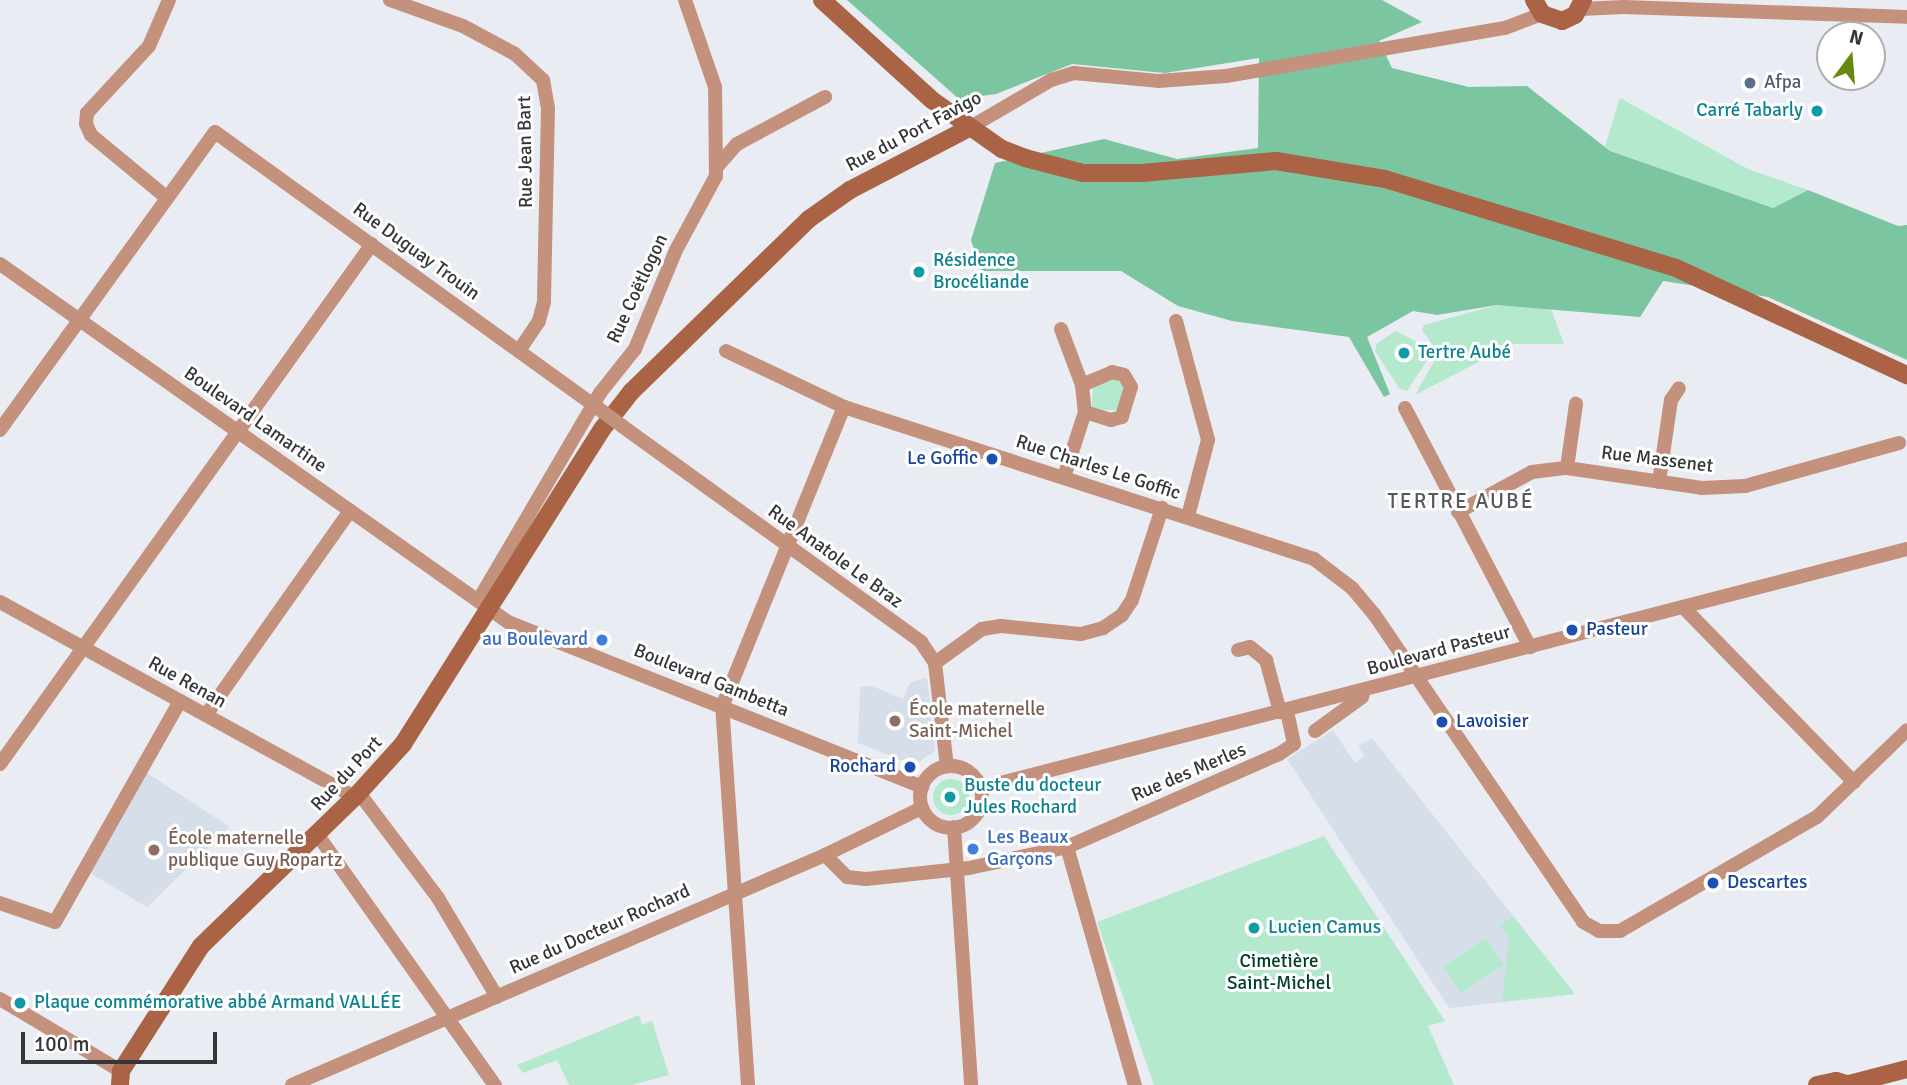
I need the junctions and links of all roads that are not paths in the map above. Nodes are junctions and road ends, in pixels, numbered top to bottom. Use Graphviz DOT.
graph roads {
  1 [pos="169,0"];
  2 [pos="390,0"];
  3 [pos="684,0"];
  4 [pos="822,0"];
  5 [pos="1606,0"];
  6 [pos="1535,4"];
  7 [pos="1582,5"];
  8 [pos="1624,6"];
  9 [pos="1907,17"];
  10 [pos="825,97"];
  11 [pos="969,128"];
  12 [pos="716,168"];
  13 [pos="167,198"];
  14 [pos="372,244"];
  15 [pos="0,264"];
  16 [pos="78,319"];
  17 [pos="1176,321"];
  18 [pos="1061,329"];
  19 [pos="519,351"];
  20 [pos="726,351"];
  21 [pos="1907,375"];
  22 [pos="1082,385"];
  23 [pos="1679,388"];
  24 [pos="1576,404"];
  25 [pos="596,407"];
  26 [pos="844,407"];
  27 [pos="1405,408"];
  28 [pos="1085,412"];
  29 [pos="0,430"];
  30 [pos="237,432"];
  31 [pos="1899,443"];
  32 [pos="1567,468"];
  33 [pos="1065,477"];
  34 [pos="1659,482"];
  35 [pos="1162,508"];
  36 [pos="350,511"];
  37 [pos="1458,512"];
  38 [pos="1188,516"];
  39 [pos="787,546"];
  40 [pos="1907,549"];
  41 [pos="0,602"];
  42 [pos="1683,607"];
  43 [pos="487,608"];
  44 [pos="82,647"];
  45 [pos="1530,647"];
  46 [pos="1238,650"];
  47 [pos="935,663"];
  48 [pos="1416,676"];
  49 [pos="1364,690"];
  50 [pos="180,701"];
  51 [pos="722,707"];
  52 [pos="1283,711"];
  53 [pos="206,715"];
  54 [pos="1907,730"];
  55 [pos="1315,731"];
  56 [pos="0,764"];
  57 [pos="947,766"];
  58 [pos="1854,782"];
  59 [pos="922,787"];
  60 [pos="981,788"];
  61 [pos="357,795"];
  62 [pos="922,808"];
  63 [pos="954,827"];
  64 [pos="317,834"];
  65 [pos="1067,846"];
  66 [pos="825,855"];
  67 [pos="955,870"];
  68 [pos="734,892"];
  69 [pos="0,903"];
  70 [pos="497,997"];
  71 [pos="0,999"];
  72 [pos="447,1017"];
  73 [pos="1907,1072"];
  74 [pos="120,1078"];
  75 [pos="292,1085"];
  76 [pos="495,1085"];
  77 [pos="748,1085"];
  78 [pos="971,1085"];
  79 [pos="1135,1085"];
  80 [pos="1817,1085"];
  81 [pos="1850,1085"];
  82 [pos="1891,1085"];
  1 -- 13 [label="street"];
  2 -- 19 [label="street, Rue Jean Bart"];
  3 -- 12 [label="street, Rue Coëtlogon"];
  4 -- 11 [label="street"];
  5 -- 8 [label="street"];
  6 -- 7 [label="street"];
  6 -- 11 [label="street, Rue du Port Favigo"];
  7 -- 8 [label="street"];
  8 -- 9 [label="street"];
  10 -- 12 [label="street"];
  11 -- 21 [label="street"];
  11 -- 43 [label="street, Rue du Port Favigo"];
  12 -- 25 [label="street, Rue Coëtlogon"];
  13 -- 14 [label="street, Rue Duguay Trouin"];
  13 -- 16 [label="street"];
  14 -- 19 [label="street, Rue Duguay Trouin"];
  14 -- 30 [label="street"];
  15 -- 16 [label="street, Boulevard Lamartine"];
  16 -- 29 [label="street"];
  16 -- 30 [label="street, Boulevard Lamartine"];
  17 -- 38 [label="street"];
  18 -- 22 [label="street"];
  19 -- 25 [label="street, Rue Duguay Trouin"];
  20 -- 26 [label="street, Rue Charles Le Goffic"];
  22 -- 28 [label="street"];
  22 -- 28 [label="street"];
  23 -- 34 [label="street"];
  24 -- 32 [label="street"];
  25 -- 39 [label="street, Rue Anatole Le Braz, bridge"];
  25 -- 43 [label="street, Rue Coëtlogon"];
  26 -- 33 [label="street, Rue Charles Le Goffic"];
  26 -- 39 [label="street"];
  27 -- 37 [label="street"];
  28 -- 33 [label="street"];
  30 -- 36 [label="street, Boulevard Lamartine"];
  30 -- 44 [label="street"];
  31 -- 34 [label="street, Rue Massenet"];
  32 -- 34 [label="street, Rue Massenet"];
  32 -- 37 [label="street, Rue Massenet"];
  33 -- 35 [label="street, Rue Charles Le Goffic"];
  35 -- 38 [label="street, Rue Charles Le Goffic"];
  35 -- 47 [label="street"];
  36 -- 43 [label="street, Boulevard Lamartine"];
  36 -- 53 [label="street"];
  37 -- 45 [label="street"];
  38 -- 48 [label="street, Rue Charles Le Goffic"];
  39 -- 47 [label="street, Rue Anatole Le Braz"];
  39 -- 51 [label="street"];
  40 -- 42 [label="street, Boulevard Pasteur"];
  41 -- 44 [label="street, Rue Renan"];
  42 -- 45 [label="street, Boulevard Pasteur"];
  42 -- 58 [label="street"];
  43 -- 51 [label="street, Boulevard Gambetta"];
  43 -- 61 [label="street, Rue du Port"];
  44 -- 50 [label="street, Rue Renan"];
  44 -- 56 [label="street"];
  45 -- 48 [label="street, Boulevard Pasteur"];
  46 -- 52 [label="street"];
  47 -- 57 [label="street"];
  48 -- 49 [label="street, Boulevard Pasteur"];
  48 -- 58 [label="street, Rue Charles Le Goffic"];
  49 -- 52 [label="street, Boulevard Pasteur"];
  49 -- 55 [label="street"];
  50 -- 53 [label="street, Rue Renan"];
  50 -- 69 [label="street"];
  51 -- 59 [label="street, Boulevard Gambetta"];
  51 -- 68 [label="street"];
  52 -- 60 [label="street, Boulevard Pasteur"];
  52 -- 65 [label="street, Rue des Merles"];
  53 -- 61 [label="street, Rue Renan"];
  54 -- 58 [label="street"];
  57 -- 59 [label="street"];
  57 -- 60 [label="street"];
  59 -- 62 [label="street"];
  60 -- 63 [label="street"];
  61 -- 64 [label="street, Rue du Port"];
  61 -- 70 [label="street"];
  62 -- 63 [label="street"];
  62 -- 66 [label="street, Rue du Docteur Rochard"];
  63 -- 67 [label="street"];
  64 -- 72 [label="street"];
  64 -- 74 [label="street, Rue du Port"];
  65 -- 67 [label="street, Rue des Merles"];
  65 -- 79 [label="street"];
  66 -- 67 [label="street, Rue des Merles"];
  66 -- 68 [label="street, Rue du Docteur Rochard"];
  67 -- 78 [label="street"];
  68 -- 70 [label="street, Rue du Docteur Rochard"];
  68 -- 77 [label="street"];
  70 -- 72 [label="street, Rue du Docteur Rochard"];
  71 -- 74 [label="street"];
  72 -- 75 [label="street, Rue du Docteur Rochard"];
  72 -- 76 [label="street"];
  73 -- 81 [label="street"];
  73 -- 82 [label="street"];
  80 -- 81 [label="street"];
}
